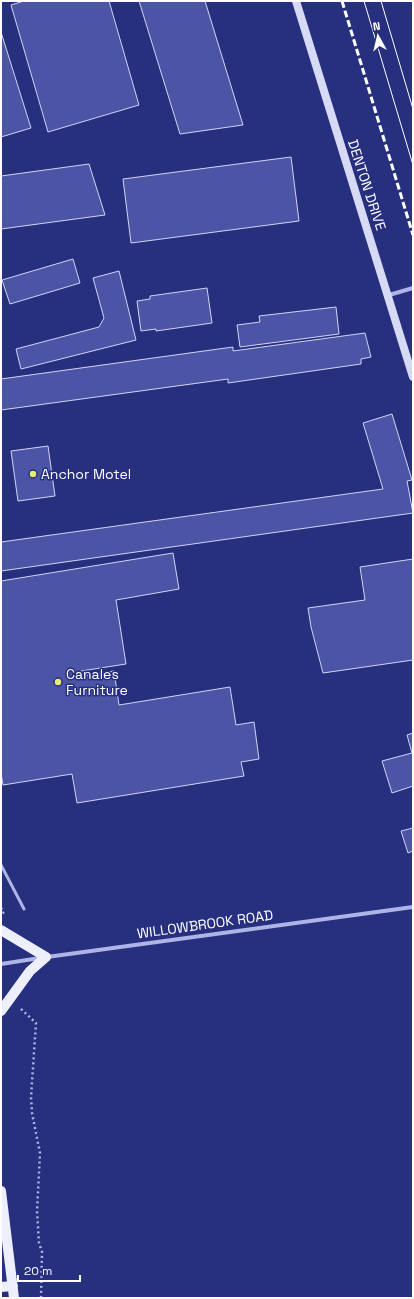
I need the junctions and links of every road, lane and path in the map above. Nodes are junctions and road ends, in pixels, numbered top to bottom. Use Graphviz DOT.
graph roads {
  1 [pos="296,1"];
  2 [pos="413,288"];
  3 [pos="389,296"];
  4 [pos="413,377"];
  5 [pos="1,865"];
  6 [pos="413,907"];
  7 [pos="1,908"];
  8 [pos="24,909"];
  9 [pos="1,916"];
  10 [pos="1,930"];
  11 [pos="46,957"];
  12 [pos="1,964"];
  13 [pos="20,1008"];
  14 [pos="1,1010"];
  15 [pos="1,1191"];
  16 [pos="13,1286"];
  17 [pos="1,1287"];
  18 [pos="14,1298"];
  19 [pos="41,1298"];
  1 -- 3 [label="street, DENTON DRIVE"];
  2 -- 3 [label="street"];
  3 -- 4 [label="street, DENTON DRIVE"];
  5 -- 8 [label="lane"];
  6 -- 11 [label="street, WILLOWBROOK ROAD"];
  7 -- 9 [label="path"];
  10 -- 11 [label="main road"];
  11 -- 12 [label="street, WILLOWBROOK ROAD"];
  11 -- 14 [label="main road"];
  13 -- 19 [label="path"];
  15 -- 16 [label="main road"];
  16 -- 17 [label="main road"];
  16 -- 18 [label="main road"];
}
